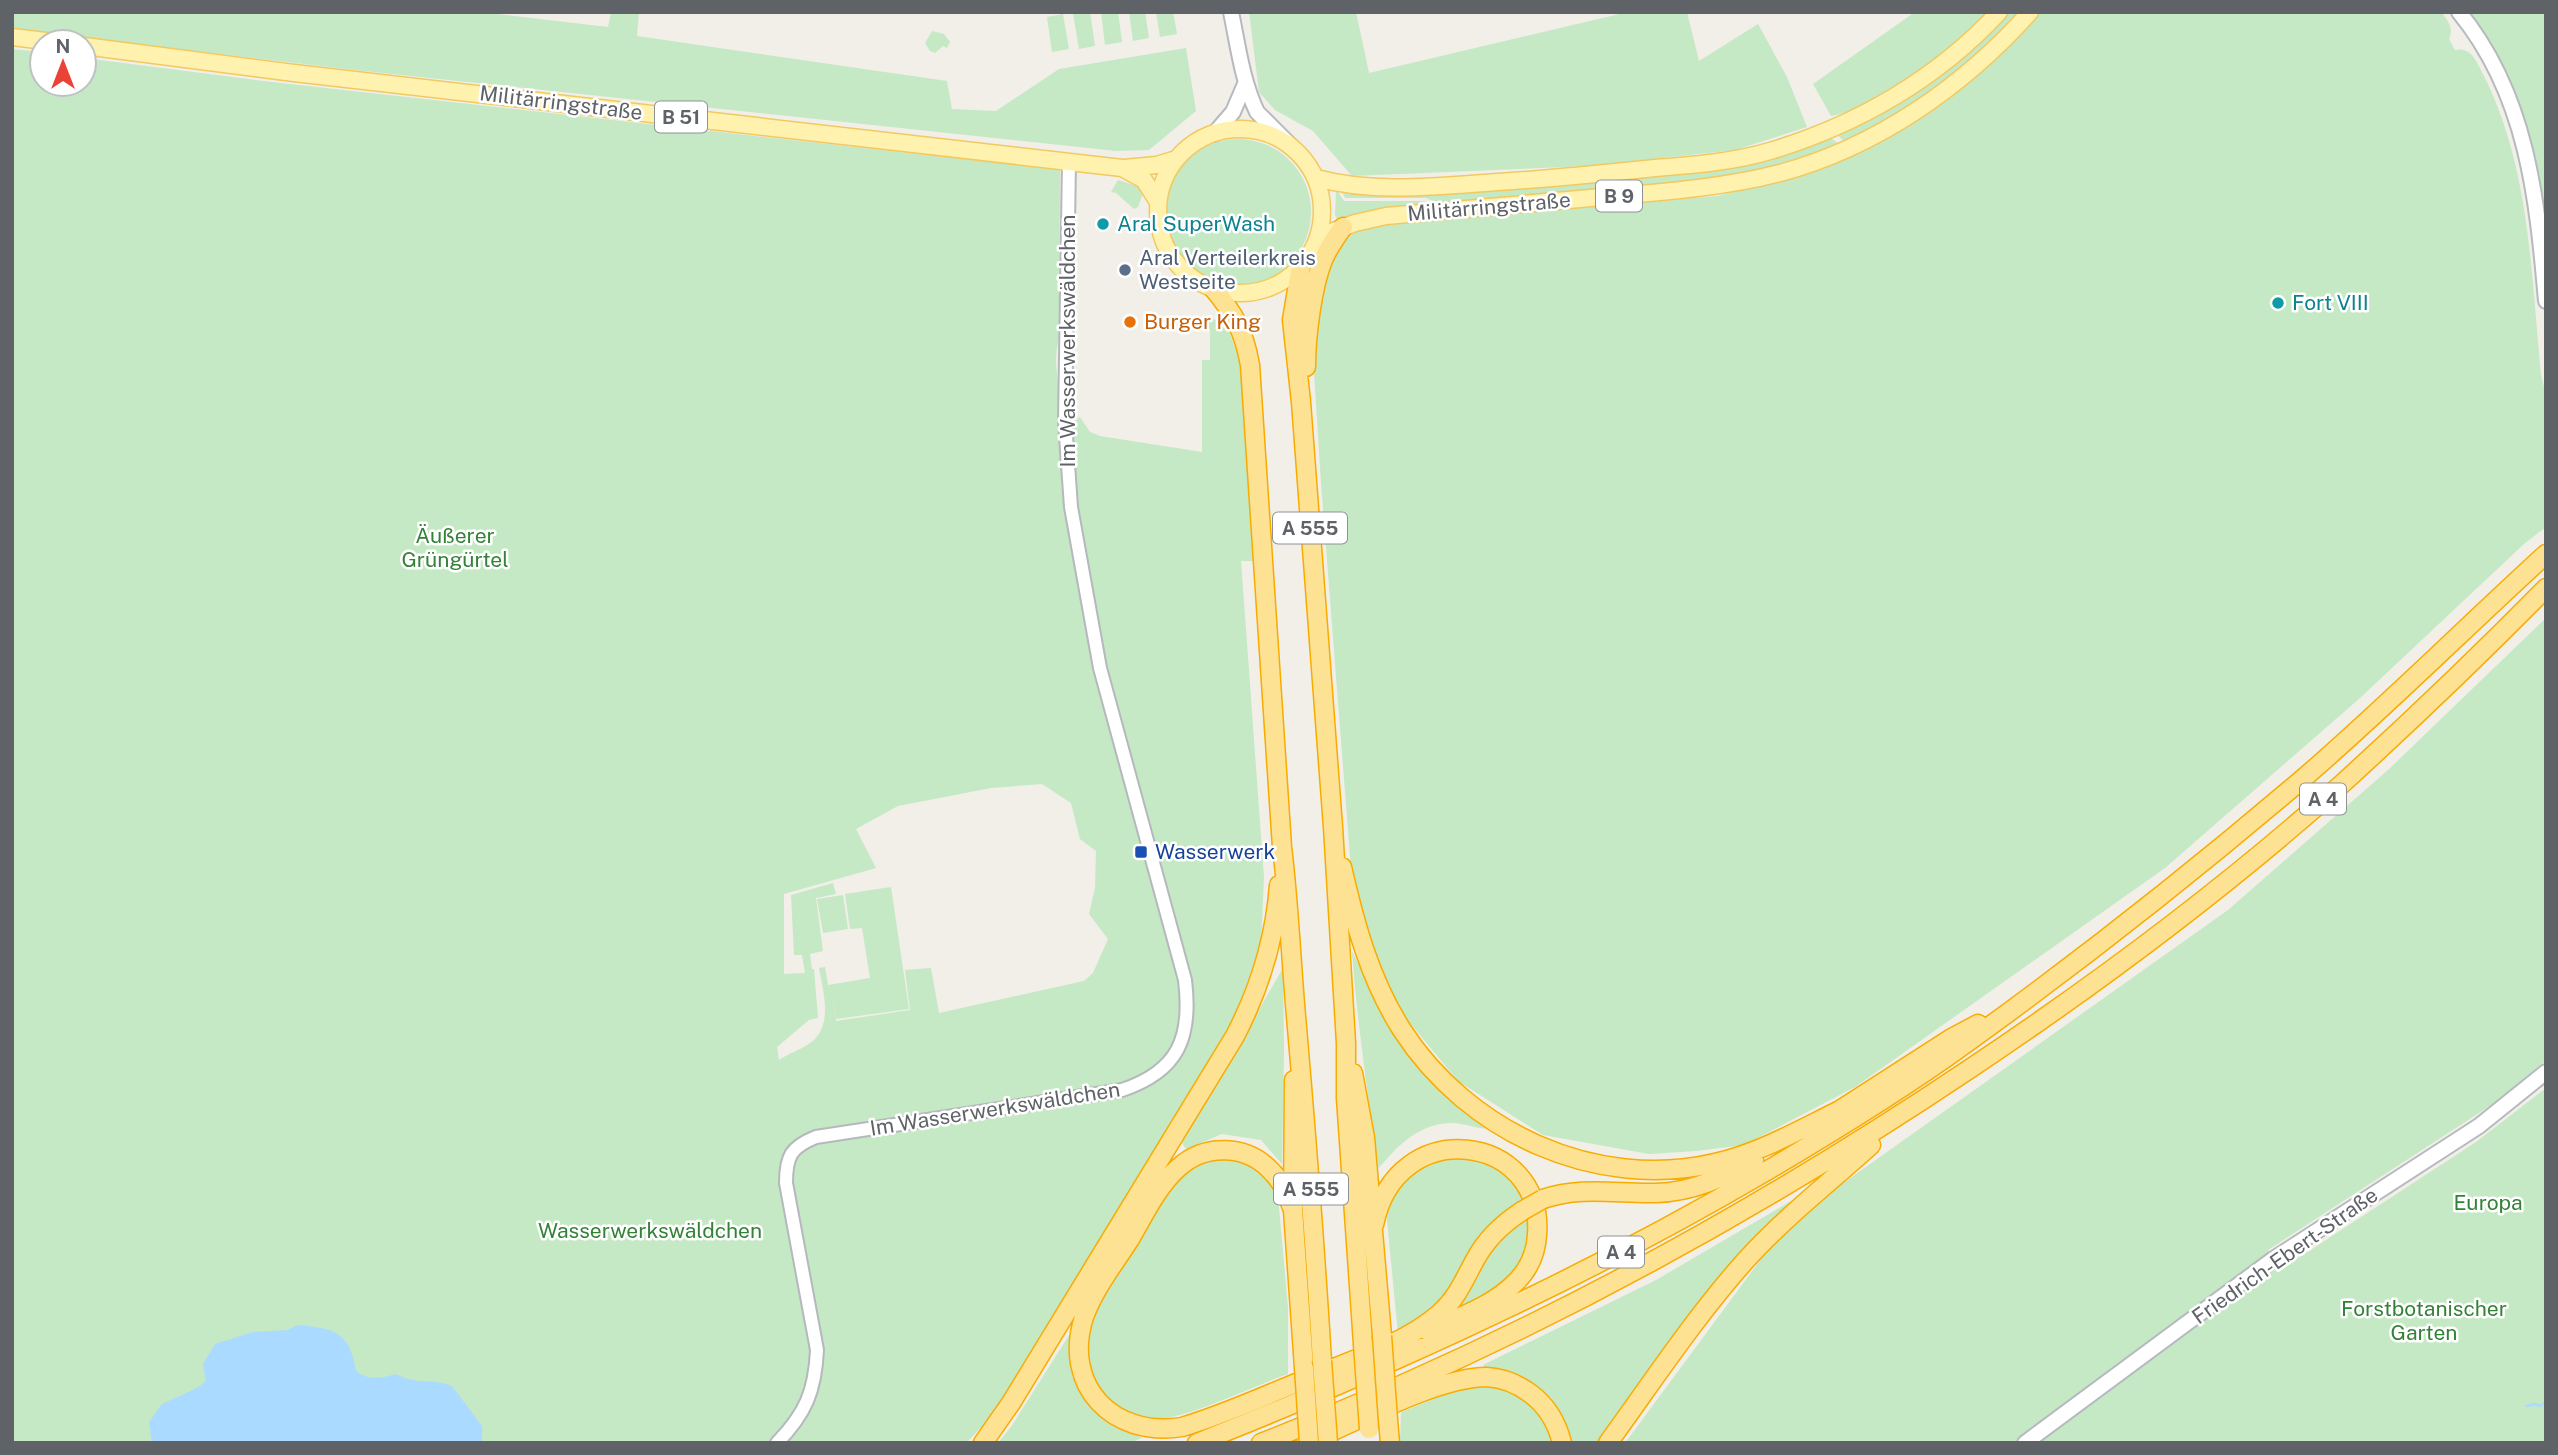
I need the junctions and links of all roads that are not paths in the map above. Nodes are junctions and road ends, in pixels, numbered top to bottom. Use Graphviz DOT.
graph roads {
  1 [pos="1231,12"];
  2 [pos="1999,12"];
  3 [pos="2031,12"];
  4 [pos="2459,12"];
  5 [pos="98,48"];
  6 [pos="1245,84"];
  7 [pos="1214,134"];
  8 [pos="1290,145"];
  9 [pos="1173,160"];
  10 [pos="1069,161"];
  11 [pos="1122,169"];
  12 [pos="1316,178"];
  13 [pos="1158,202"];
  14 [pos="1343,227"];
  15 [pos="1318,237"];
  16 [pos="1301,267"];
  17 [pos="1212,287"];
  18 [pos="2546,300"];
  19 [pos="1301,402"];
  20 [pos="2546,554"];
  21 [pos="2546,588"];
  22 [pos="1333,827"];
  23 [pos="1282,847"];
  24 [pos="2015,1006"];
  25 [pos="1296,1017"];
  26 [pos="1346,1043"];
  27 [pos="2546,1072"];
  28 [pos="1842,1109"];
  29 [pos="1907,1111"];
  30 [pos="1293,1210"];
  31 [pos="1374,1225"];
  32 [pos="1503,1338"];
  33 [pos="1419,1394"];
  34 [pos="1369,1436"];
  35 [pos="777,1443"];
  36 [pos="983,1443"];
  37 [pos="1168,1443"];
  38 [pos="1197,1443"];
  39 [pos="1262,1443"];
  40 [pos="1308,1443"];
  41 [pos="1328,1443"];
  42 [pos="1390,1443"];
  43 [pos="1562,1443"];
  44 [pos="1608,1443"];
  45 [pos="2025,1443"];
  1 -- 6 [label="main road"];
  2 -- 12 [label="main road, Militärringstraße / B 9"];
  3 -- 14 [label="main road, Militärringstraße / B 9"];
  4 -- 18 [label="main road"];
  5 -- 10 [label="main road, Militärringstraße / B 51"];
  6 -- 7 [label="main road"];
  6 -- 8 [label="main road"];
  7 -- 8 [label="main road"];
  7 -- 9 [label="main road"];
  8 -- 12 [label="main road"];
  9 -- 11 [label="main road, Militärringstraße / B 51"];
  9 -- 13 [label="main road"];
  10 -- 11 [label="main road, Militärringstraße / B 51"];
  10 -- 35 [label="street, Im Wasserwerkswäldchen"];
  11 -- 13 [label="main road, Militärringstraße / B 51"];
  12 -- 15 [label="main road"];
  13 -- 17 [label="main road"];
  14 -- 15 [label="main road, Militärringstraße / B 9"];
  14 -- 19 [label="highway"];
  15 -- 16 [label="main road"];
  16 -- 17 [label="main road"];
  16 -- 19 [label="highway"];
  17 -- 23 [label="highway, A 555"];
  19 -- 22 [label="highway, A 555"];
  20 -- 24 [label="highway, A 4"];
  21 -- 29 [label="highway, A 4"];
  22 -- 26 [label="highway, A 555"];
  22 -- 28 [label="highway"];
  23 -- 25 [label="highway, A 555"];
  23 -- 36 [label="highway"];
  24 -- 28 [label="highway"];
  24 -- 38 [label="highway, A 4"];
  25 -- 30 [label="highway"];
  25 -- 41 [label="highway, A 555, bridge"];
  26 -- 31 [label="highway"];
  26 -- 34 [label="highway, A 555, bridge"];
  27 -- 45 [label="main road, Friedrich-Ebert-Straße"];
  28 -- 30 [label="highway, bridge"];
  29 -- 32 [label="highway, A 4"];
  29 -- 44 [label="highway"];
  30 -- 40 [label="highway, bridge"];
  31 -- 37 [label="highway"];
  31 -- 42 [label="highway, bridge"];
  32 -- 33 [label="highway"];
  32 -- 39 [label="highway, A 4"];
  33 -- 40 [label="highway"];
  33 -- 43 [label="highway"];
}
